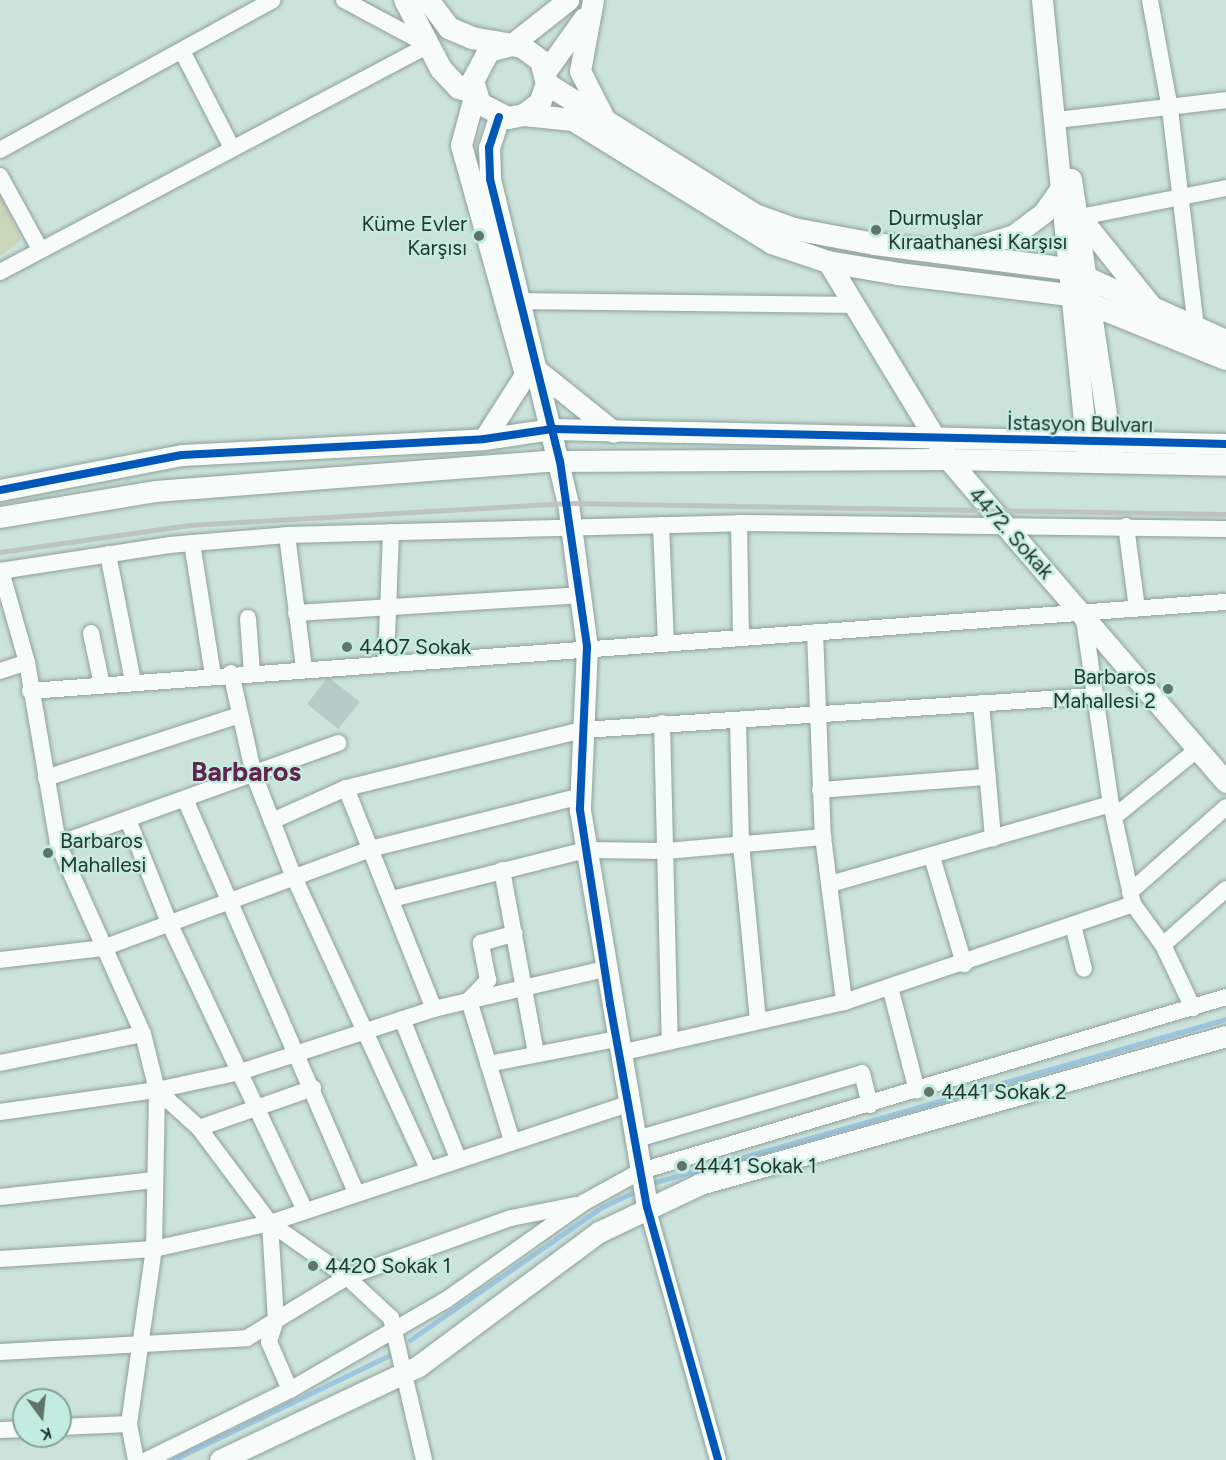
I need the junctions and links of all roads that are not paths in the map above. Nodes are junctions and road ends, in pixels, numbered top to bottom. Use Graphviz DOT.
graph roads {
  1 [pos="273,0"];
  2 [pos="344,0"];
  3 [pos="405,0"];
  4 [pos="428,0"];
  5 [pos="568,0"];
  6 [pos="1042,0"];
  7 [pos="1150,0"];
  8 [pos="547,6"];
  9 [pos="590,6"];
  10 [pos="428,45"];
  11 [pos="511,45"];
  12 [pos="182,51"];
  13 [pos="546,78"];
  14 [pos="475,93"];
  15 [pos="1226,100"];
  16 [pos="1170,109"];
  17 [pos="524,116"];
  18 [pos="499,117"];
  19 [pos="604,118"];
  20 [pos="1057,120"];
  21 [pos="231,146"];
  22 [pos="0,150"];
  23 [pos="0,176"];
  24 [pos="1061,188"];
  25 [pos="1226,188"];
  26 [pos="1180,196"];
  27 [pos="1080,217"];
  28 [pos="40,249"];
  29 [pos="951,255"];
  30 [pos="828,261"];
  31 [pos="0,272"];
  32 [pos="1077,273"];
  33 [pos="1079,299"];
  34 [pos="522,301"];
  35 [pos="851,305"];
  36 [pos="1153,308"];
  37 [pos="1196,328"];
  38 [pos="1226,341"];
  39 [pos="1226,359"];
  40 [pos="532,373"];
  41 [pos="1092,406"];
  42 [pos="546,429"];
  43 [pos="614,432"];
  44 [pos="933,436"];
  45 [pos="484,439"];
  46 [pos="1112,441"];
  47 [pos="1036,443"];
  48 [pos="1082,443"];
  49 [pos="1150,443"];
  50 [pos="1226,444"];
  51 [pos="948,459"];
  52 [pos="554,461"];
  53 [pos="1102,463"];
  54 [pos="1226,465"];
  55 [pos="0,490"];
  56 [pos="0,518"];
  57 [pos="739,524"];
  58 [pos="661,525"];
  59 [pos="1003,525"];
  60 [pos="1126,526"];
  61 [pos="569,527"];
  62 [pos="1226,529"];
  63 [pos="391,532"];
  64 [pos="287,535"];
  65 [pos="192,543"];
  66 [pos="108,554"];
  67 [pos="0,571"];
  68 [pos="579,595"];
  69 [pos="1226,602"];
  70 [pos="388,604"];
  71 [pos="1137,608"];
  72 [pos="1083,612"];
  73 [pos="296,613"];
  74 [pos="248,618"];
  75 [pos="815,632"];
  76 [pos="91,633"];
  77 [pos="741,637"];
  78 [pos="666,642"];
  79 [pos="587,647"];
  80 [pos="27,662"];
  81 [pos="386,663"];
  82 [pos="304,668"];
  83 [pos="0,671"];
  84 [pos="231,673"];
  85 [pos="252,674"];
  86 [pos="213,676"];
  87 [pos="133,682"];
  88 [pos="102,685"];
  89 [pos="30,691"];
  90 [pos="1094,696"];
  91 [pos="981,703"];
  92 [pos="237,716"];
  93 [pos="816,716"];
  94 [pos="738,722"];
  95 [pos="662,723"];
  96 [pos="583,730"];
  97 [pos="338,743"];
  98 [pos="1198,749"];
  99 [pos="254,774"];
  100 [pos="987,777"];
  101 [pos="46,778"];
  102 [pos="1226,782"];
  103 [pos="346,788"];
  104 [pos="820,790"];
  105 [pos="581,796"];
  106 [pos="185,800"];
  107 [pos="1226,807"];
  108 [pos="1112,810"];
  109 [pos="128,820"];
  110 [pos="272,821"];
  111 [pos="823,837"];
  112 [pos="993,838"];
  113 [pos="58,844"];
  114 [pos="741,844"];
  115 [pos="374,848"];
  116 [pos="586,850"];
  117 [pos="666,851"];
  118 [pos="932,857"];
  119 [pos="502,870"];
  120 [pos="293,875"];
  121 [pos="830,884"];
  122 [pos="1226,889"];
  123 [pos="1132,898"];
  124 [pos="392,899"];
  125 [pos="230,901"];
  126 [pos="170,925"];
  127 [pos="1073,925"];
  128 [pos="515,933"];
  129 [pos="1163,945"];
  130 [pos="103,948"];
  131 [pos="0,960"];
  132 [pos="964,963"];
  133 [pos="605,969"];
  134 [pos="1084,969"];
  135 [pos="525,985"];
  136 [pos="890,987"];
  137 [pos="1226,997"];
  138 [pos="469,1000"];
  139 [pos="844,1002"];
  140 [pos="1193,1008"];
  141 [pos="434,1009"];
  142 [pos="402,1019"];
  143 [pos="758,1020"];
  144 [pos="364,1030"];
  145 [pos="143,1034"];
  146 [pos="1226,1036"];
  147 [pos="670,1041"];
  148 [pos="619,1046"];
  149 [pos="298,1054"];
  150 [pos="536,1054"];
  151 [pos="0,1063"];
  152 [pos="488,1064"];
  153 [pos="240,1072"];
  154 [pos="313,1088"];
  155 [pos="157,1090"];
  156 [pos="917,1091"];
  157 [pos="630,1103"];
  158 [pos="255,1105"];
  159 [pos="870,1105"];
  160 [pos="0,1112"];
  161 [pos="199,1128"];
  162 [pos="637,1139"];
  163 [pos="512,1141"];
  164 [pos="458,1158"];
  165 [pos="428,1168"];
  166 [pos="641,1171"];
  167 [pos="154,1180"];
  168 [pos="356,1193"];
  169 [pos="0,1197"];
  170 [pos="583,1203"];
  171 [pos="647,1207"];
  172 [pos="305,1211"];
  173 [pos="270,1223"];
  174 [pos="154,1249"];
  175 [pos="0,1259"];
  176 [pos="347,1277"];
  177 [pos="276,1320"];
  178 [pos="395,1329"];
  179 [pos="141,1347"];
  180 [pos="0,1352"];
  181 [pos="406,1373"];
  182 [pos="290,1390"];
  183 [pos="129,1424"];
  184 [pos="72,1426"];
  185 [pos="136,1460"];
  186 [pos="147,1460"];
  187 [pos="220,1460"];
  188 [pos="424,1460"];
  189 [pos="718,1460"];
  1 -- 12 [label="street"];
  2 -- 10 [label="street"];
  3 -- 10 [label="main road"];
  4 -- 11 [label="main road"];
  5 -- 8 [label="street"];
  6 -- 20 [label="street"];
  7 -- 16 [label="street"];
  8 -- 11 [label="street"];
  9 -- 13 [label="street"];
  9 -- 19 [label="street"];
  10 -- 14 [label="main road"];
  10 -- 21 [label="street"];
  11 -- 13 [label="main road"];
  11 -- 14 [label="main road"];
  12 -- 21 [label="street"];
  12 -- 22 [label="street"];
  13 -- 17 [label="main road"];
  13 -- 19 [label="main road"];
  14 -- 18 [label="main road"];
  14 -- 40 [label="street"];
  15 -- 16 [label="street"];
  16 -- 20 [label="street"];
  16 -- 26 [label="street"];
  17 -- 18 [label="main road"];
  17 -- 30 [label="main road"];
  18 -- 34 [label="street"];
  19 -- 29 [label="main road"];
  20 -- 24 [label="street"];
  20 -- 27 [label="street"];
  21 -- 28 [label="street"];
  23 -- 28 [label="street"];
  24 -- 29 [label="street"];
  24 -- 32 [label="street"];
  25 -- 26 [label="street"];
  26 -- 27 [label="street"];
  26 -- 37 [label="street"];
  27 -- 32 [label="street"];
  27 -- 36 [label="street"];
  28 -- 31 [label="street"];
  29 -- 32 [label="main road"];
  30 -- 33 [label="main road"];
  30 -- 35 [label="street, 4472. Sokak"];
  32 -- 33 [label="street"];
  32 -- 36 [label="main road"];
  33 -- 39 [label="main road"];
  33 -- 41 [label="street"];
  34 -- 35 [label="street"];
  34 -- 40 [label="street"];
  35 -- 44 [label="street, 4472. Sokak"];
  36 -- 37 [label="main road"];
  37 -- 38 [label="main road"];
  40 -- 42 [label="street"];
  40 -- 43 [label="street"];
  40 -- 45 [label="street"];
  41 -- 46 [label="street"];
  41 -- 47 [label="street"];
  41 -- 48 [label="street"];
  41 -- 49 [label="street"];
  42 -- 43 [label="street, İstasyon Bulvarı"];
  42 -- 45 [label="street, İstasyon Bulvarı"];
  42 -- 52 [label="street"];
  43 -- 44 [label="street, İstasyon Bulvarı"];
  44 -- 47 [label="street, İstasyon Bulvarı"];
  44 -- 51 [label="street, 4472. Sokak"];
  45 -- 55 [label="street, İstasyon Bulvarı"];
  46 -- 48 [label="street, İstasyon Bulvarı"];
  46 -- 49 [label="street, İstasyon Bulvarı"];
  46 -- 53 [label="street"];
  47 -- 48 [label="street, İstasyon Bulvarı"];
  48 -- 53 [label="street"];
  49 -- 50 [label="street, İstasyon Bulvarı"];
  51 -- 52 [label="street, İstasyon Bulvarı"];
  51 -- 53 [label="street, İstasyon Bulvarı"];
  51 -- 59 [label="street, 4472. Sokak"];
  52 -- 56 [label="street, İstasyon Bulvarı"];
  52 -- 61 [label="street"];
  53 -- 54 [label="street, İstasyon Bulvarı"];
  57 -- 58 [label="street"];
  57 -- 59 [label="street"];
  57 -- 77 [label="street"];
  58 -- 61 [label="street"];
  58 -- 78 [label="street"];
  59 -- 60 [label="street"];
  59 -- 72 [label="street, 4472. Sokak"];
  60 -- 62 [label="street"];
  60 -- 71 [label="street"];
  61 -- 63 [label="street"];
  61 -- 68 [label="street"];
  63 -- 64 [label="street"];
  63 -- 70 [label="street"];
  64 -- 65 [label="street"];
  64 -- 73 [label="street"];
  65 -- 66 [label="street"];
  65 -- 86 [label="street"];
  66 -- 67 [label="street"];
  66 -- 87 [label="street"];
  67 -- 80 [label="street"];
  68 -- 70 [label="street"];
  68 -- 79 [label="street"];
  69 -- 71 [label="street"];
  70 -- 73 [label="street"];
  70 -- 81 [label="street"];
  71 -- 72 [label="street"];
  72 -- 75 [label="street"];
  72 -- 90 [label="street"];
  72 -- 98 [label="street, 4472. Sokak"];
  73 -- 82 [label="street"];
  74 -- 85 [label="street"];
  75 -- 77 [label="street"];
  75 -- 93 [label="street"];
  76 -- 88 [label="street"];
  77 -- 78 [label="street"];
  78 -- 79 [label="street"];
  79 -- 81 [label="street"];
  79 -- 96 [label="street"];
  80 -- 83 [label="street"];
  80 -- 89 [label="street"];
  81 -- 82 [label="street"];
  82 -- 85 [label="street"];
  84 -- 85 [label="street"];
  84 -- 86 [label="street"];
  84 -- 92 [label="street"];
  86 -- 87 [label="street"];
  87 -- 88 [label="street"];
  88 -- 89 [label="street"];
  89 -- 101 [label="street"];
  90 -- 91 [label="street"];
  90 -- 108 [label="street"];
  91 -- 93 [label="street"];
  91 -- 100 [label="street"];
  92 -- 99 [label="street"];
  92 -- 101 [label="street"];
  93 -- 94 [label="street"];
  93 -- 104 [label="street"];
  94 -- 95 [label="street"];
  94 -- 114 [label="street"];
  95 -- 96 [label="street"];
  95 -- 117 [label="street"];
  96 -- 103 [label="street"];
  96 -- 105 [label="street"];
  97 -- 99 [label="street"];
  98 -- 102 [label="street, 4472. Sokak"];
  98 -- 108 [label="street"];
  99 -- 106 [label="street"];
  99 -- 110 [label="street"];
  100 -- 104 [label="street"];
  100 -- 112 [label="street"];
  101 -- 113 [label="street"];
  103 -- 110 [label="street"];
  103 -- 115 [label="street"];
  104 -- 111 [label="street"];
  105 -- 115 [label="street"];
  105 -- 116 [label="street"];
  106 -- 109 [label="street"];
  106 -- 125 [label="street"];
  107 -- 123 [label="street"];
  108 -- 112 [label="street"];
  108 -- 123 [label="street"];
  109 -- 113 [label="street"];
  109 -- 126 [label="street"];
  110 -- 120 [label="street"];
  111 -- 114 [label="street"];
  111 -- 121 [label="street"];
  112 -- 118 [label="street"];
  113 -- 130 [label="street"];
  114 -- 117 [label="street"];
  114 -- 143 [label="street"];
  115 -- 120 [label="street"];
  115 -- 124 [label="street"];
  116 -- 117 [label="street"];
  116 -- 119 [label="street"];
  116 -- 133 [label="street"];
  117 -- 147 [label="street"];
  118 -- 121 [label="street"];
  118 -- 132 [label="street"];
  119 -- 124 [label="street"];
  119 -- 128 [label="street"];
  120 -- 125 [label="street"];
  120 -- 144 [label="street"];
  121 -- 139 [label="street"];
  122 -- 129 [label="street"];
  123 -- 127 [label="street"];
  123 -- 129 [label="street"];
  124 -- 141 [label="street"];
  125 -- 126 [label="street"];
  125 -- 149 [label="street"];
  126 -- 130 [label="street"];
  126 -- 153 [label="street"];
  127 -- 132 [label="street"];
  127 -- 134 [label="street"];
  128 -- 135 [label="street"];
  128 -- 138 [label="street"];
  129 -- 140 [label="street"];
  130 -- 131 [label="street"];
  130 -- 145 [label="street"];
  132 -- 136 [label="street"];
  133 -- 135 [label="street"];
  133 -- 148 [label="street"];
  135 -- 138 [label="street"];
  135 -- 150 [label="street"];
  136 -- 139 [label="street"];
  136 -- 156 [label="street"];
  137 -- 140 [label="street"];
  138 -- 141 [label="street"];
  138 -- 152 [label="street"];
  139 -- 143 [label="street"];
  140 -- 156 [label="street"];
  141 -- 142 [label="street"];
  142 -- 144 [label="street"];
  142 -- 164 [label="street"];
  143 -- 147 [label="street"];
  144 -- 149 [label="street"];
  144 -- 165 [label="street"];
  145 -- 151 [label="street"];
  145 -- 155 [label="street"];
  146 -- 171 [label="street"];
  147 -- 148 [label="street"];
  148 -- 150 [label="street"];
  148 -- 157 [label="street"];
  149 -- 153 [label="street"];
  149 -- 154 [label="street"];
  150 -- 152 [label="street"];
  152 -- 163 [label="street"];
  153 -- 155 [label="street"];
  153 -- 158 [label="street"];
  154 -- 158 [label="street"];
  154 -- 168 [label="street"];
  155 -- 160 [label="street"];
  155 -- 161 [label="street"];
  155 -- 167 [label="street"];
  156 -- 159 [label="street"];
  157 -- 162 [label="street"];
  157 -- 163 [label="street"];
  158 -- 161 [label="street"];
  158 -- 172 [label="street"];
  159 -- 162 [label="street"];
  159 -- 166 [label="street"];
  161 -- 173 [label="street"];
  162 -- 166 [label="street"];
  163 -- 164 [label="street"];
  164 -- 165 [label="street"];
  165 -- 168 [label="street"];
  166 -- 170 [label="street"];
  166 -- 171 [label="street"];
  167 -- 169 [label="street"];
  167 -- 174 [label="street"];
  168 -- 172 [label="street"];
  170 -- 176 [label="street"];
  170 -- 178 [label="street"];
  171 -- 181 [label="street"];
  171 -- 189 [label="street"];
  172 -- 173 [label="street"];
  173 -- 174 [label="street"];
  173 -- 176 [label="street"];
  173 -- 177 [label="street"];
  174 -- 175 [label="street"];
  174 -- 179 [label="street"];
  176 -- 177 [label="street"];
  176 -- 178 [label="street"];
  177 -- 179 [label="street"];
  177 -- 182 [label="street"];
  178 -- 181 [label="street"];
  178 -- 182 [label="street"];
  179 -- 180 [label="street"];
  179 -- 183 [label="street"];
  181 -- 187 [label="street"];
  181 -- 188 [label="street"];
  182 -- 186 [label="street"];
  183 -- 184 [label="street"];
  183 -- 185 [label="street"];
}
